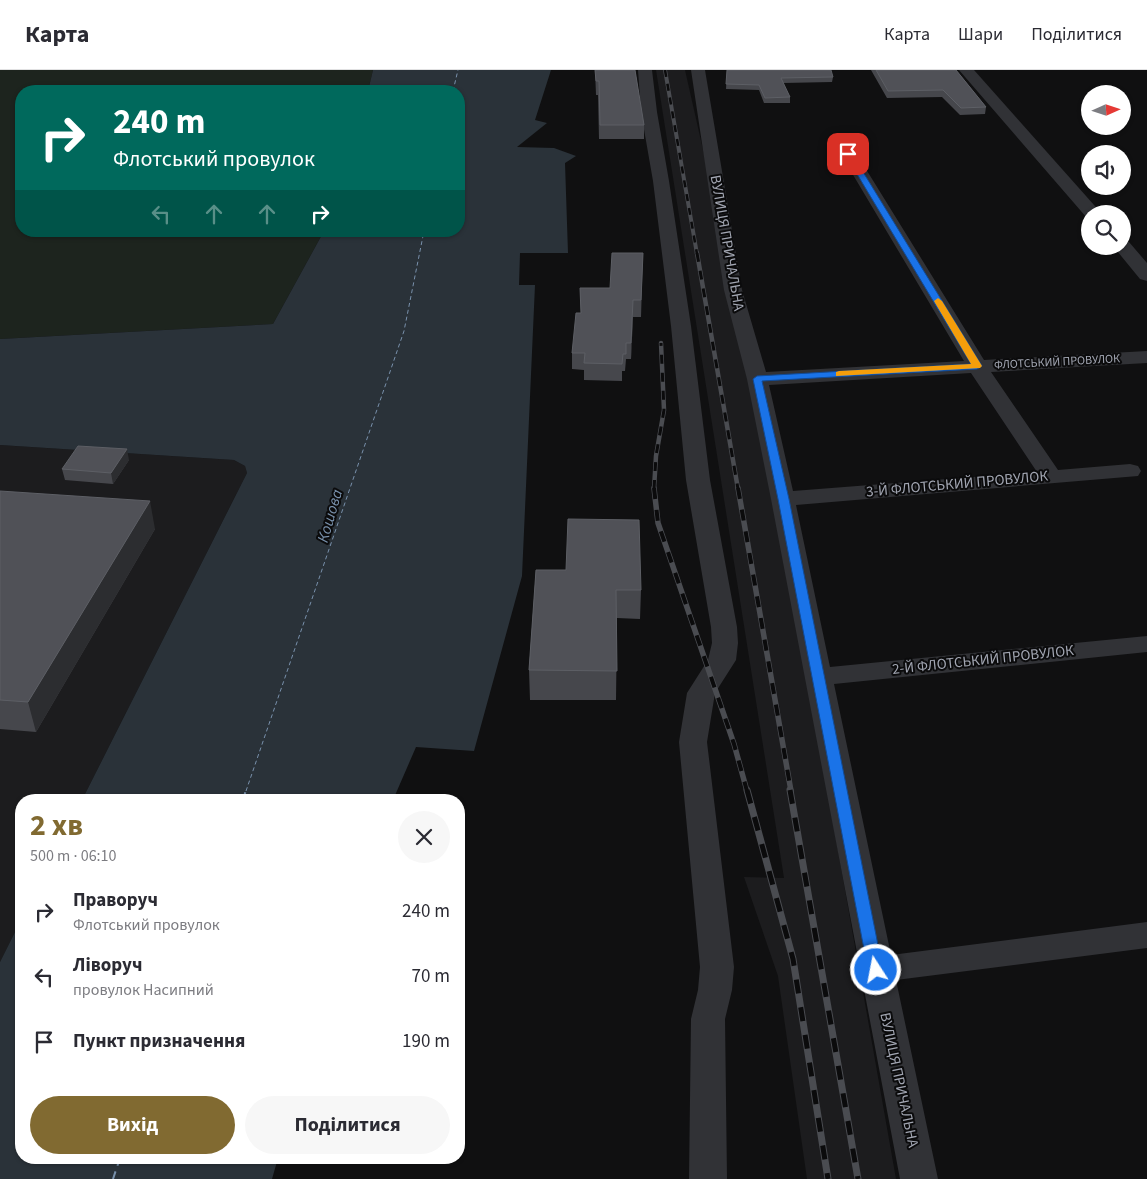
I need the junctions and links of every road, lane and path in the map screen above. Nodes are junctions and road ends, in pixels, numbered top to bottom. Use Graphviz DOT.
graph roads {
  1 [pos="645,70"];
  2 [pos="698,70"];
  3 [pos="966,70"];
  4 [pos="848,154"];
  5 [pos="1085,205"];
  6 [pos="1130,255"];
  7 [pos="1147,275"];
  8 [pos="1147,357"];
  9 [pos="977,366"];
  10 [pos="757,379"];
  11 [pos="1130,470"];
  12 [pos="1051,476"];
  13 [pos="784,499"];
  14 [pos="1147,644"];
  15 [pos="818,677"];
  16 [pos="1147,935"];
  17 [pos="876,970"];
  18 [pos="708,1179"];
  19 [pos="919,1179"];
  1 -- 18 [label="street"];
  2 -- 10 [label="street, ВУЛИЦЯ ПРИЧАЛЬНА"];
  3 -- 5 [label="street"];
  4 -- 9 [label="street"];
  6 -- 7 [label="street"];
  8 -- 9 [label="street, ФЛОТСЬКИЙ ПРОВУЛОК"];
  9 -- 10 [label="street, ФЛОТСЬКИЙ ПРОВУЛОК"];
  9 -- 12 [label="street"];
  10 -- 13 [label="street, ВУЛИЦЯ ПРИЧАЛЬНА"];
  11 -- 12 [label="street, 3-Й ФЛОТСЬКИЙ ПРОВУЛОК"];
  12 -- 13 [label="street, 3-Й ФЛОТСЬКИЙ ПРОВУЛОК"];
  13 -- 15 [label="street, ВУЛИЦЯ ПРИЧАЛЬНА"];
  14 -- 15 [label="street, 2-Й ФЛОТСЬКИЙ ПРОВУЛОК"];
  15 -- 17 [label="street, ВУЛИЦЯ ПРИЧАЛЬНА"];
  16 -- 17 [label="street"];
  17 -- 19 [label="street, ВУЛИЦЯ ПРИЧАЛЬНА"];
}
